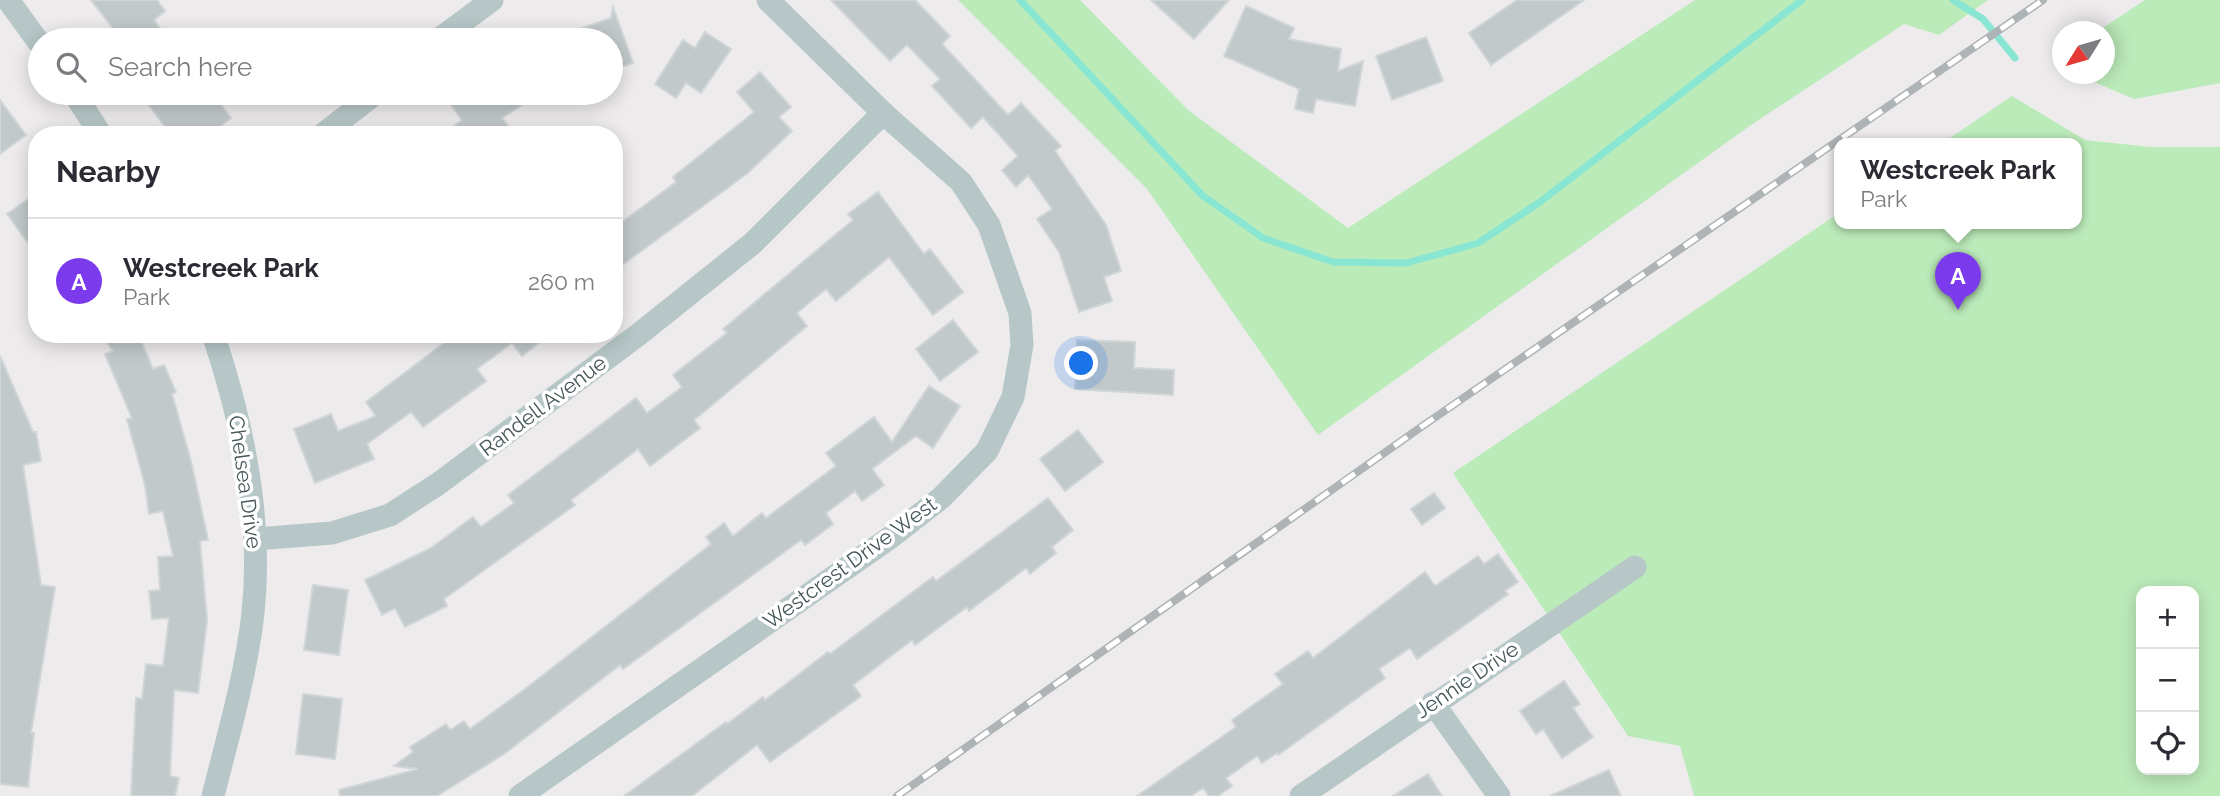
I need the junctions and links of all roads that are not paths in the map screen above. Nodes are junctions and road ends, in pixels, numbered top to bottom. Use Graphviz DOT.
graph roads {
  1 [pos="8,0"];
  2 [pos="492,0"];
  3 [pos="768,0"];
  4 [pos="28,28"];
  5 [pos="454,28"];
  6 [pos="82,105"];
  7 [pos="361,105"];
  8 [pos="883,113"];
  9 [pos="96,126"];
  10 [pos="334,126"];
  11 [pos="216,343"];
  12 [pos="256,539"];
  13 [pos="1635,567"];
  14 [pos="1433,703"];
  15 [pos="213,796"];
  16 [pos="520,796"];
  17 [pos="1301,796"];
  18 [pos="1499,796"];
  1 -- 4 [label="street"];
  2 -- 5 [label="street"];
  3 -- 8 [label="street, Westcrest Drive West"];
  6 -- 9 [label="street"];
  7 -- 10 [label="street"];
  8 -- 12 [label="street, Randell Avenue"];
  8 -- 16 [label="street, Westcrest Drive West"];
  11 -- 12 [label="street, Chelsea Drive"];
  12 -- 15 [label="street, Chelsea Drive"];
  13 -- 14 [label="street, Jennie Drive"];
  14 -- 17 [label="street, Jennie Drive"];
  14 -- 18 [label="street"];
}
